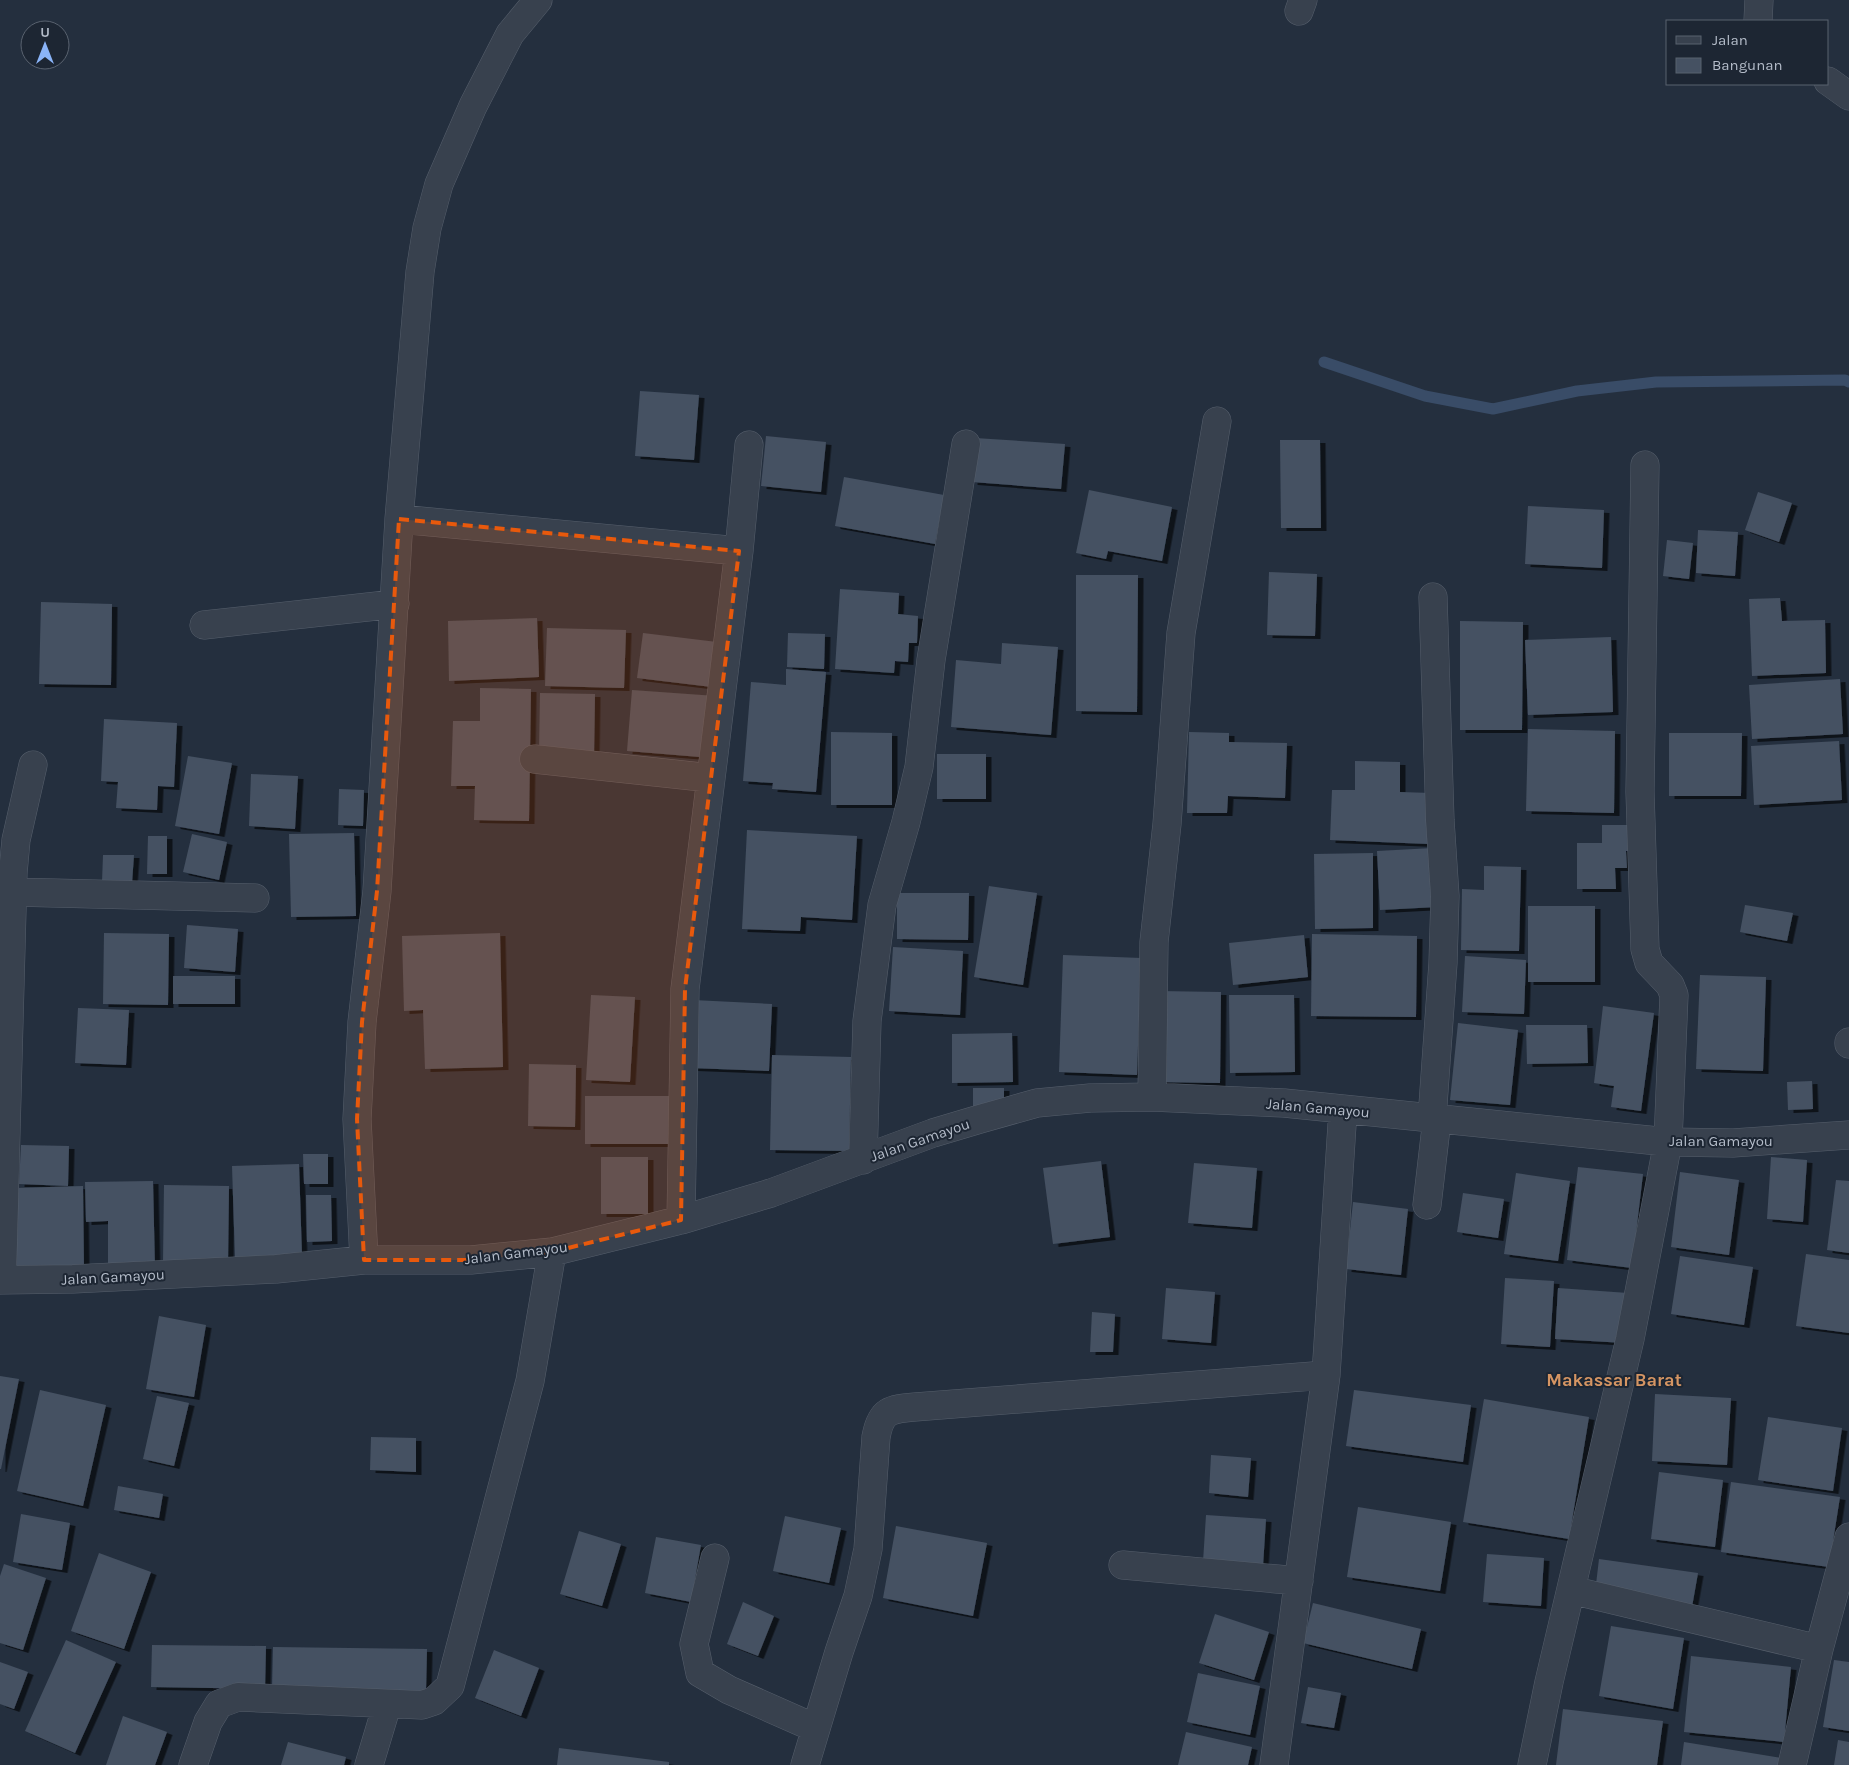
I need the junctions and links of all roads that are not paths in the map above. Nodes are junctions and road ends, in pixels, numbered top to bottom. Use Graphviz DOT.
graph roads {
  1 [pos="538,0"];
  2 [pos="1759,0"];
  3 [pos="1758,20"];
  4 [pos="1829,82"];
  5 [pos="1849,96"];
  6 [pos="1217,421"];
  7 [pos="966,444"];
  8 [pos="749,445"];
  9 [pos="1645,465"];
  10 [pos="399,519"];
  11 [pos="740,551"];
  12 [pos="1433,597"];
  13 [pos="394,604"];
  14 [pos="204,625"];
  15 [pos="534,759"];
  16 [pos="33,765"];
  17 [pos="711,778"];
  18 [pos="8,840"];
  19 [pos="13,892"];
  20 [pos="255,898"];
  21 [pos="1152,1097"];
  22 [pos="1344,1109"];
  23 [pos="1434,1119"];
  24 [pos="1849,1136"];
  25 [pos="1668,1142"];
  26 [pos="863,1160"];
  27 [pos="1427,1205"];
  28 [pos="681,1220"];
  29 [pos="552,1252"];
  30 [pos="364,1260"];
  31 [pos="1,1280"];
  32 [pos="1326,1375"];
  33 [pos="1849,1537"];
  34 [pos="715,1558"];
  35 [pos="1123,1565"];
  36 [pos="1298,1581"];
  37 [pos="1571,1590"];
  38 [pos="1818,1649"];
  39 [pos="387,1705"];
  40 [pos="816,1728"];
  41 [pos="193,1765"];
  42 [pos="369,1765"];
  43 [pos="805,1765"];
  44 [pos="1274,1765"];
  45 [pos="1532,1765"];
  46 [pos="1792,1765"];
  1 -- 10 [label="street"];
  2 -- 3 [label="street"];
  4 -- 5 [label="street"];
  6 -- 21 [label="street"];
  7 -- 26 [label="street"];
  8 -- 11 [label="street"];
  9 -- 25 [label="street"];
  10 -- 11 [label="street"];
  10 -- 13 [label="street"];
  11 -- 17 [label="street"];
  12 -- 23 [label="street"];
  13 -- 14 [label="street"];
  13 -- 30 [label="street"];
  15 -- 17 [label="street"];
  16 -- 18 [label="street"];
  17 -- 28 [label="street"];
  18 -- 19 [label="street"];
  19 -- 20 [label="street"];
  19 -- 31 [label="street"];
  21 -- 22 [label="street, Jalan Gamayou"];
  21 -- 26 [label="street, Jalan Gamayou"];
  22 -- 23 [label="street, Jalan Gamayou"];
  22 -- 32 [label="street"];
  23 -- 25 [label="street, Jalan Gamayou"];
  23 -- 27 [label="street"];
  24 -- 25 [label="street, Jalan Gamayou"];
  25 -- 37 [label="street"];
  26 -- 28 [label="street, Jalan Gamayou"];
  28 -- 29 [label="street, Jalan Gamayou"];
  29 -- 30 [label="street, Jalan Gamayou"];
  29 -- 39 [label="street"];
  30 -- 31 [label="street, Jalan Gamayou"];
  32 -- 36 [label="street"];
  32 -- 40 [label="street"];
  33 -- 38 [label="street"];
  34 -- 40 [label="street"];
  35 -- 36 [label="street"];
  36 -- 44 [label="street"];
  37 -- 38 [label="street"];
  37 -- 45 [label="street"];
  38 -- 46 [label="street"];
  39 -- 41 [label="street"];
  39 -- 42 [label="street"];
  40 -- 43 [label="street"];
}
